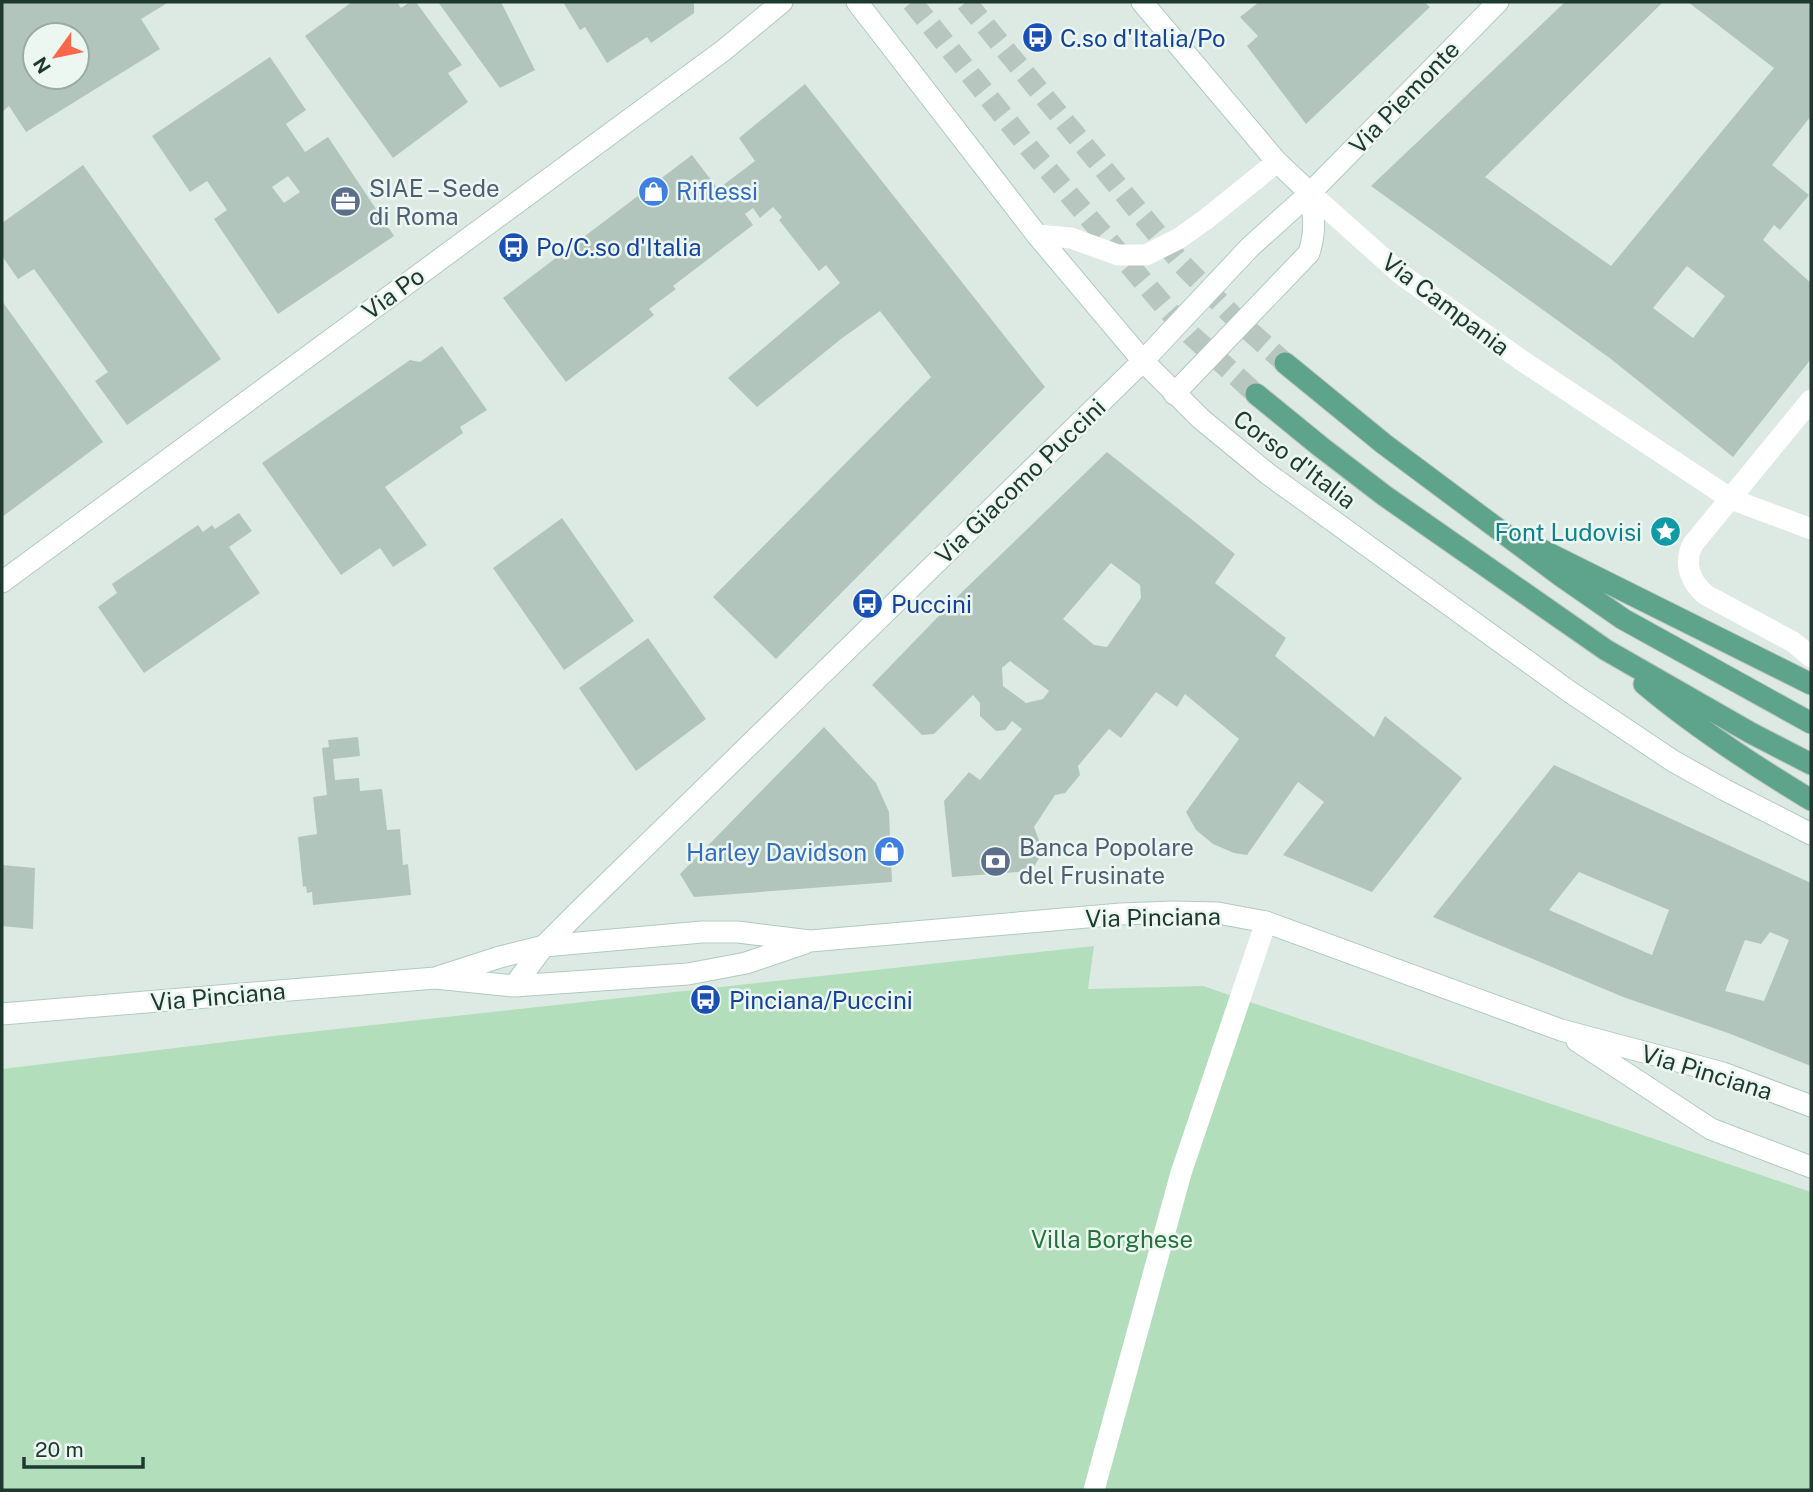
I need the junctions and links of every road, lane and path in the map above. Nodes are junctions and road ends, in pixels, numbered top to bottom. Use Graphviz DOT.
graph roads {
  1 [pos="782,2"];
  2 [pos="857,2"];
  3 [pos="1142,2"];
  4 [pos="1498,2"];
  5 [pos="1277,162"];
  6 [pos="1310,193"];
  7 [pos="1037,235"];
  8 [pos="1143,361"];
  9 [pos="1285,363"];
  10 [pos="1174,394"];
  11 [pos="1256,394"];
  12 [pos="1811,400"];
  13 [pos="1731,499"];
  14 [pos="1500,529"];
  15 [pos="1811,529"];
  16 [pos="2,582"];
  17 [pos="1606,650"];
  18 [pos="1811,657"];
  19 [pos="1811,684"];
  20 [pos="1811,723"];
  21 [pos="1811,764"];
  22 [pos="1811,800"];
  23 [pos="1811,834"];
  24 [pos="1266,922"];
  25 [pos="810,941"];
  26 [pos="544,946"];
  27 [pos="435,978"];
  28 [pos="514,986"];
  29 [pos="2,1014"];
  30 [pos="1561,1030"];
  31 [pos="1811,1106"];
  32 [pos="1811,1167"];
  33 [pos="1094,1490"];
  1 -- 16 [label="street, Via Po"];
  2 -- 7 [label="street, Corso d'Italia"];
  3 -- 5 [label="street, Via Campania"];
  4 -- 6 [label="street, Via Piemonte"];
  5 -- 6 [label="street, Via Campania"];
  5 -- 7 [label="street"];
  6 -- 8 [label="street, Via Giacomo Puccini"];
  6 -- 10 [label="street"];
  6 -- 13 [label="street, Via Campania"];
  7 -- 8 [label="street, Corso d'Italia"];
  8 -- 10 [label="street, Corso d'Italia"];
  8 -- 26 [label="street, Via Giacomo Puccini"];
  9 -- 14 [label="main road"];
  10 -- 23 [label="street, Corso d'Italia"];
  11 -- 17 [label="main road, Corso d'Italia"];
  12 -- 13 [label="street"];
  13 -- 15 [label="street, Via Campania"];
  13 -- 18 [label="street"];
  14 -- 19 [label="main road"];
  14 -- 20 [label="main road"];
  17 -- 21 [label="main road, Corso d'Italia"];
  17 -- 22 [label="main road"];
  24 -- 25 [label="street, Via Pinciana"];
  24 -- 30 [label="street, Via Pinciana"];
  24 -- 33 [label="street"];
  25 -- 26 [label="street, Via Pinciana"];
  25 -- 28 [label="street, Via Pinciana"];
  26 -- 27 [label="street, Via Pinciana"];
  26 -- 28 [label="street, Via Giacomo Puccini"];
  27 -- 28 [label="street, Via Pinciana"];
  27 -- 29 [label="street, Via Pinciana"];
  30 -- 31 [label="street, Via Pinciana"];
  30 -- 32 [label="street, Via Pinciana"];
}
